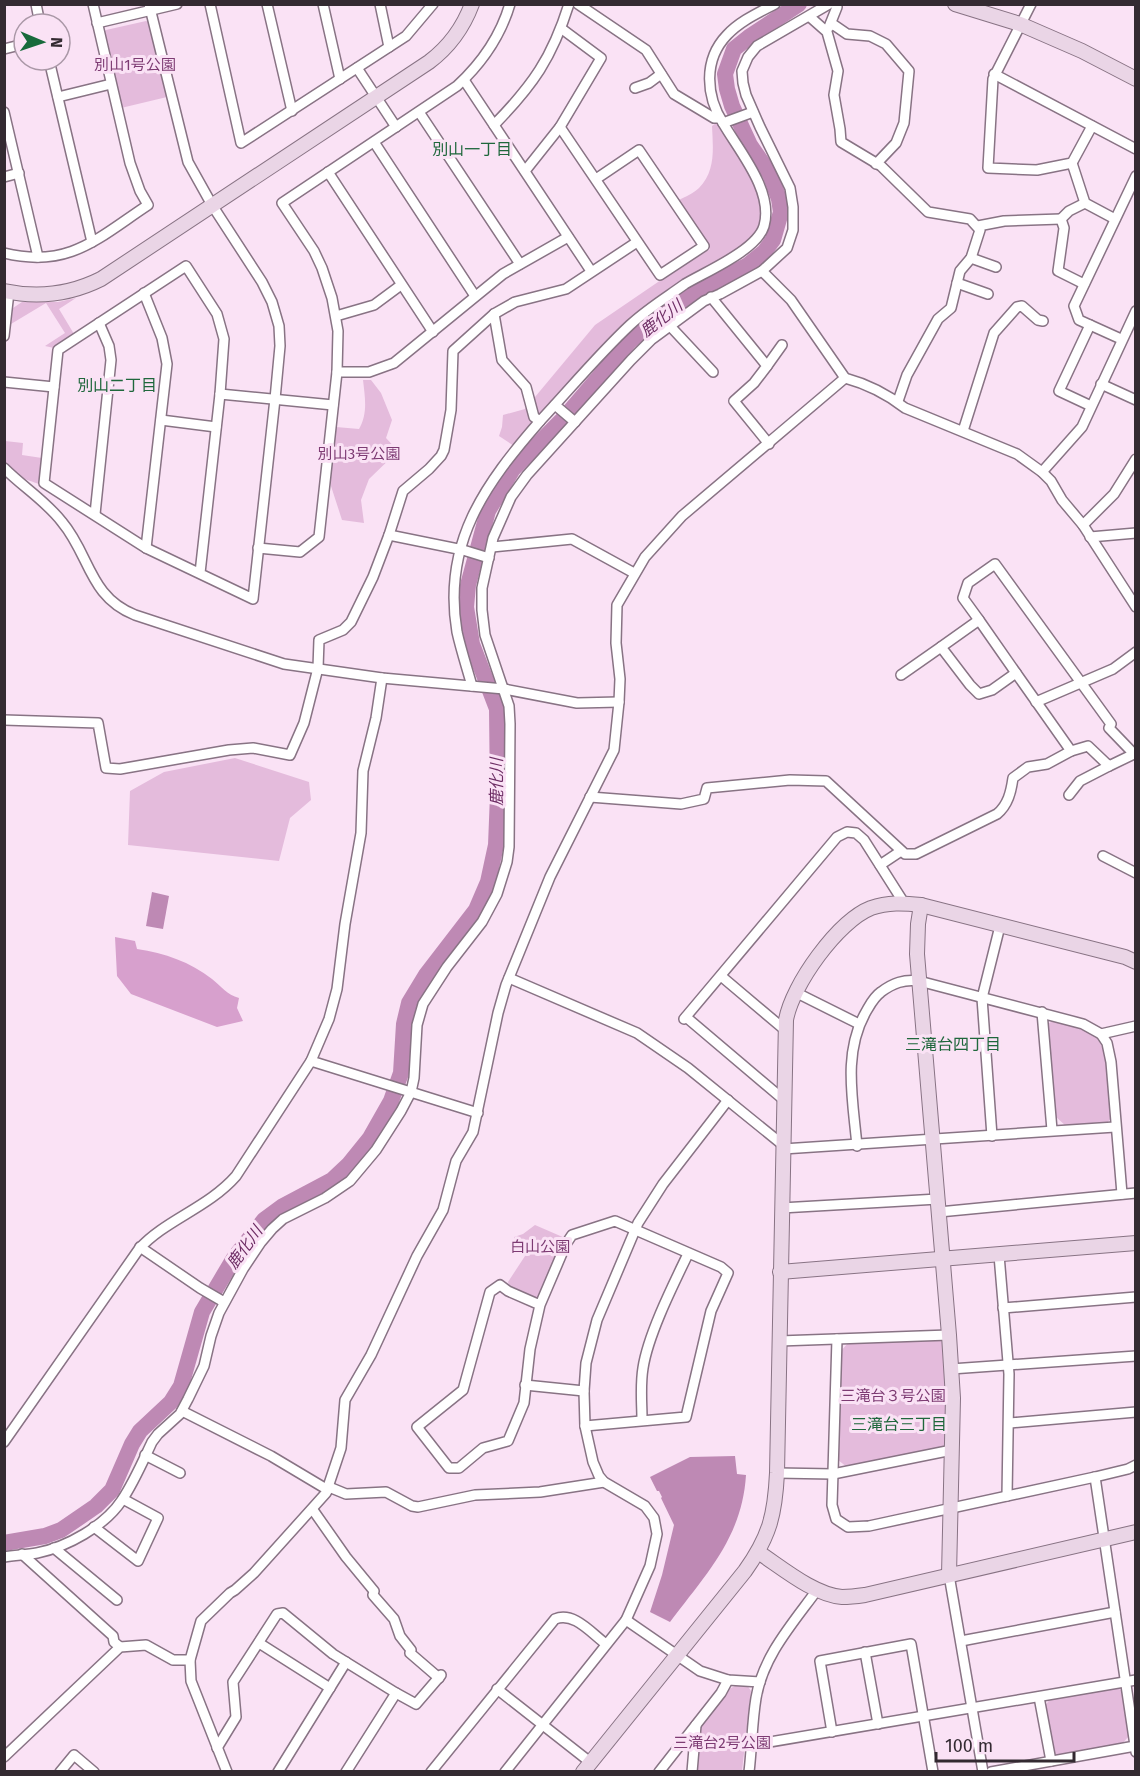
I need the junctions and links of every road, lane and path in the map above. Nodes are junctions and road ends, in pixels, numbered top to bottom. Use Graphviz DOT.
graph roads {
  1 [pos="93,4"];
  2 [pos="177,4"];
  3 [pos="210,4"];
  4 [pos="267,4"];
  5 [pos="323,4"];
  6 [pos="380,4"];
  7 [pos="433,4"];
  8 [pos="472,4"];
  9 [pos="510,4"];
  10 [pos="569,4"];
  11 [pos="578,4"];
  12 [pos="775,4"];
  13 [pos="829,4"];
  14 [pos="836,4"];
  15 [pos="955,4"];
  16 [pos="1031,4"];
  17 [pos="150,8"];
  18 [pos="810,17"];
  19 [pos="97,23"];
  20 [pos="831,23"];
  21 [pos="1020,24"];
  22 [pos="562,29"];
  23 [pos="827,32"];
  24 [pos="389,46"];
  25 [pos="357,68"];
  26 [pos="52,72"];
  27 [pos="661,74"];
  28 [pos="994,74"];
  29 [pos="340,78"];
  30 [pos="1136,79"];
  31 [pos="464,80"];
  32 [pos="111,84"];
  33 [pos="635,88"];
  34 [pos="376,96"];
  35 [pos="58,97"];
  36 [pos="292,111"];
  37 [pos="4,112"];
  38 [pos="419,112"];
  39 [pos="751,113"];
  40 [pos="722,121"];
  41 [pos="494,125"];
  42 [pos="1092,126"];
  43 [pos="396,127"];
  44 [pos="560,127"];
  45 [pos="374,142"];
  46 [pos="1136,149"];
  47 [pos="1072,163"];
  48 [pos="876,164"];
  49 [pos="525,171"];
  50 [pos="328,172"];
  51 [pos="19,174"];
  52 [pos="1136,176"];
  53 [pos="4,177"];
  54 [pos="596,179"];
  55 [pos="1085,203"];
  56 [pos="212,205"];
  57 [pos="1061,219"];
  58 [pos="1115,219"];
  59 [pos="978,226"];
  60 [pos="568,237"];
  61 [pos="92,242"];
  62 [pos="637,242"];
  63 [pos="4,253"];
  64 [pos="38,257"];
  65 [pos="971,258"];
  66 [pos="520,264"];
  67 [pos="996,267"];
  68 [pos="762,271"];
  69 [pos="591,272"];
  70 [pos="957,283"];
  71 [pos="1084,284"];
  72 [pos="401,285"];
  73 [pos="7,292"];
  74 [pos="144,293"];
  75 [pos="988,294"];
  76 [pos="475,296"];
  77 [pos="711,297"];
  78 [pos="1136,311"];
  79 [pos="494,314"];
  80 [pos="336,316"];
  81 [pos="1043,321"];
  82 [pos="99,323"];
  83 [pos="1090,325"];
  84 [pos="670,326"];
  85 [pos="433,332"];
  86 [pos="4,336"];
  87 [pos="1121,339"];
  88 [pos="782,345"];
  89 [pos="767,366"];
  90 [pos="337,372"];
  91 [pos="713,372"];
  92 [pos="844,378"];
  93 [pos="4,382"];
  94 [pos="1101,384"];
  95 [pos="54,387"];
  96 [pos="220,393"];
  97 [pos="275,399"];
  98 [pos="1136,400"];
  99 [pos="898,401"];
  100 [pos="333,405"];
  101 [pos="556,405"];
  102 [pos="1091,406"];
  103 [pos="161,420"];
  104 [pos="540,421"];
  105 [pos="574,421"];
  106 [pos="216,427"];
  107 [pos="963,431"];
  108 [pos="769,444"];
  109 [pos="1136,459"];
  110 [pos="4,468"];
  111 [pos="1041,472"];
  112 [pos="95,514"];
  113 [pos="1083,525"];
  114 [pos="1136,533"];
  115 [pos="389,535"];
  116 [pos="1090,537"];
  117 [pos="492,547"];
  118 [pos="147,548"];
  119 [pos="258,548"];
  120 [pos="461,550"];
  121 [pos="487,558"];
  122 [pos="200,573"];
  123 [pos="634,573"];
  124 [pos="1136,607"];
  125 [pos="979,620"];
  126 [pos="941,647"];
  127 [pos="1136,652"];
  128 [pos="318,668"];
  129 [pos="1016,673"];
  130 [pos="901,675"];
  131 [pos="382,678"];
  132 [pos="1080,682"];
  133 [pos="474,686"];
  134 [pos="502,689"];
  135 [pos="619,702"];
  136 [pos="1036,702"];
  137 [pos="4,720"];
  138 [pos="1071,751"];
  139 [pos="1135,754"];
  140 [pos="1109,766"];
  141 [pos="1069,795"];
  142 [pos="590,797"];
  143 [pos="901,850"];
  144 [pos="1102,856"];
  145 [pos="880,864"];
  146 [pos="1136,873"];
  147 [pos="904,903"];
  148 [pos="921,905"];
  149 [pos="1000,926"];
  150 [pos="1136,962"];
  151 [pos="721,976"];
  152 [pos="509,978"];
  153 [pos="919,981"];
  154 [pos="795,992"];
  155 [pos="982,998"];
  156 [pos="1042,1012"];
  157 [pos="859,1024"];
  158 [pos="1136,1026"];
  159 [pos="785,1030"];
  160 [pos="1101,1034"];
  161 [pos="311,1060"];
  162 [pos="411,1092"];
  163 [pos="728,1100"];
  164 [pos="784,1100"];
  165 [pos="478,1113"];
  166 [pos="1115,1127"];
  167 [pos="1052,1130"];
  168 [pos="992,1136"];
  169 [pos="932,1141"];
  170 [pos="857,1146"];
  171 [pos="783,1147"];
  172 [pos="1136,1193"];
  173 [pos="1122,1194"];
  174 [pos="939,1205"];
  175 [pos="781,1208"];
  176 [pos="635,1231"];
  177 [pos="1136,1244"];
  178 [pos="140,1247"];
  179 [pos="688,1254"];
  180 [pos="999,1255"];
  181 [pos="942,1259"];
  182 [pos="780,1272"];
  183 [pos="1136,1297"];
  184 [pos="223,1301"];
  185 [pos="540,1305"];
  186 [pos="1003,1308"];
  187 [pos="950,1335"];
  188 [pos="837,1339"];
  189 [pos="779,1341"];
  190 [pos="1136,1356"];
  191 [pos="1008,1365"];
  192 [pos="951,1369"];
  193 [pos="525,1385"];
  194 [pos="584,1391"];
  195 [pos="182,1411"];
  196 [pos="1136,1412"];
  197 [pos="642,1420"];
  198 [pos="1010,1423"];
  199 [pos="585,1426"];
  200 [pos="4,1442"];
  201 [pos="952,1450"];
  202 [pos="145,1455"];
  203 [pos="1136,1465"];
  204 [pos="180,1473"];
  205 [pos="777,1473"];
  206 [pos="833,1474"];
  207 [pos="1095,1477"];
  208 [pos="604,1482"];
  209 [pos="328,1488"];
  210 [pos="1007,1496"];
  211 [pos="123,1499"];
  212 [pos="951,1508"];
  213 [pos="313,1510"];
  214 [pos="94,1527"];
  215 [pos="1136,1532"];
  216 [pos="1106,1539"];
  217 [pos="54,1548"];
  218 [pos="758,1552"];
  219 [pos="22,1554"];
  220 [pos="4,1557"];
  221 [pos="949,1575"];
  222 [pos="817,1590"];
  223 [pos="117,1600"];
  224 [pos="1115,1612"];
  225 [pos="626,1620"];
  226 [pos="961,1641"];
  227 [pos="259,1642"];
  228 [pos="606,1644"];
  229 [pos="120,1647"];
  230 [pos="865,1653"];
  231 [pos="677,1656"];
  232 [pos="190,1660"];
  233 [pos="346,1662"];
  234 [pos="728,1680"];
  235 [pos="1131,1681"];
  236 [pos="760,1682"];
  237 [pos="330,1688"];
  238 [pos="497,1689"];
  239 [pos="396,1693"];
  240 [pos="1039,1697"];
  241 [pos="972,1708"];
  242 [pos="923,1717"];
  243 [pos="543,1724"];
  244 [pos="878,1724"];
  245 [pos="696,1725"];
  246 [pos="832,1732"];
  247 [pos="752,1745"];
  248 [pos="217,1748"];
  249 [pos="1135,1749"];
  250 [pos="4,1757"];
  251 [pos="1051,1761"];
  252 [pos="587,1767"];
  253 [pos="931,1771"];
  254 [pos="60,1772"];
  255 [pos="94,1772"];
  256 [pos="228,1772"];
  257 [pos="278,1772"];
  258 [pos="346,1772"];
  259 [pos="431,1772"];
  260 [pos="505,1772"];
  261 [pos="659,1772"];
  262 [pos="692,1772"];
  263 [pos="749,1772"];
  264 [pos="983,1772"];
  265 [pos="991,1772"];
  1 -- 19 [label="street"];
  2 -- 17 [label="street"];
  3 -- 36 [label="street"];
  4 -- 36 [label="street"];
  5 -- 29 [label="street"];
  6 -- 24 [label="street"];
  7 -- 24 [label="street"];
  8 -- 34 [label="street"];
  9 -- 31 [label="street"];
  10 -- 22 [label="street"];
  11 -- 27 [label="street"];
  12 -- 40 [label="street"];
  13 -- 18 [label="street"];
  14 -- 20 [label="street"];
  15 -- 21 [label="street"];
  16 -- 21 [label="street"];
  17 -- 19 [label="street"];
  17 -- 56 [label="street"];
  18 -- 23 [label="street"];
  18 -- 39 [label="street"];
  19 -- 32 [label="street"];
  20 -- 23 [label="street"];
  20 -- 48 [label="street"];
  21 -- 28 [label="street"];
  21 -- 30 [label="street"];
  22 -- 41 [label="street"];
  22 -- 44 [label="street"];
  23 -- 48 [label="street"];
  24 -- 25 [label="street"];
  25 -- 29 [label="street"];
  25 -- 34 [label="street"];
  26 -- 35 [label="street"];
  27 -- 33 [label="street"];
  27 -- 40 [label="street"];
  28 -- 42 [label="street"];
  28 -- 47 [label="street"];
  29 -- 36 [label="street"];
  31 -- 38 [label="street"];
  31 -- 41 [label="street"];
  32 -- 35 [label="street"];
  32 -- 61 [label="street"];
  34 -- 43 [label="street"];
  34 -- 56 [label="street"];
  35 -- 61 [label="street"];
  37 -- 51 [label="street"];
  38 -- 43 [label="street"];
  38 -- 66 [label="street"];
  39 -- 40 [label="street"];
  39 -- 68 [label="street"];
  40 -- 101 [label="street"];
  41 -- 49 [label="street"];
  42 -- 46 [label="street"];
  42 -- 47 [label="street"];
  43 -- 45 [label="street"];
  44 -- 49 [label="street"];
  44 -- 54 [label="street"];
  45 -- 50 [label="street"];
  45 -- 76 [label="street"];
  47 -- 55 [label="street"];
  48 -- 59 [label="street"];
  49 -- 60 [label="street"];
  50 -- 72 [label="street"];
  50 -- 80 [label="street"];
  51 -- 53 [label="street"];
  51 -- 64 [label="street"];
  52 -- 58 [label="street"];
  54 -- 62 [label="street"];
  54 -- 62 [label="street"];
  55 -- 57 [label="street"];
  55 -- 58 [label="street"];
  56 -- 73 [label="street"];
  56 -- 97 [label="street"];
  57 -- 59 [label="street"];
  57 -- 71 [label="street"];
  58 -- 71 [label="street"];
  59 -- 65 [label="street"];
  60 -- 66 [label="street"];
  60 -- 69 [label="street"];
  61 -- 64 [label="street"];
  62 -- 69 [label="street"];
  63 -- 64 [label="street"];
  65 -- 67 [label="street"];
  65 -- 70 [label="street"];
  66 -- 76 [label="street"];
  68 -- 77 [label="street"];
  68 -- 92 [label="street"];
  69 -- 79 [label="street"];
  70 -- 75 [label="street"];
  70 -- 99 [label="street"];
  71 -- 83 [label="street"];
  72 -- 80 [label="street"];
  72 -- 85 [label="street"];
  73 -- 86 [label="street"];
  74 -- 82 [label="street"];
  74 -- 96 [label="street"];
  74 -- 103 [label="street"];
  76 -- 85 [label="street"];
  77 -- 84 [label="street"];
  77 -- 89 [label="street"];
  78 -- 87 [label="street"];
  79 -- 104 [label="street"];
  79 -- 115 [label="street"];
  80 -- 90 [label="street"];
  81 -- 107 [label="street"];
  82 -- 95 [label="street"];
  82 -- 112 [label="street"];
  83 -- 87 [label="street"];
  83 -- 102 [label="street"];
  84 -- 91 [label="street"];
  84 -- 105 [label="street"];
  85 -- 90 [label="street"];
  87 -- 94 [label="street"];
  88 -- 89 [label="street"];
  89 -- 108 [label="street"];
  90 -- 100 [label="street"];
  92 -- 99 [label="street"];
  92 -- 108 [label="street"];
  93 -- 95 [label="street"];
  94 -- 98 [label="street"];
  94 -- 102 [label="street"];
  95 -- 112 [label="street"];
  96 -- 97 [label="street"];
  96 -- 106 [label="street"];
  97 -- 100 [label="street"];
  97 -- 119 [label="street"];
  99 -- 107 [label="street"];
  100 -- 119 [label="street"];
  101 -- 104 [label="street"];
  101 -- 105 [label="street"];
  102 -- 111 [label="street"];
  103 -- 106 [label="street"];
  103 -- 118 [label="street"];
  104 -- 120 [label="street"];
  105 -- 117 [label="street"];
  106 -- 122 [label="street"];
  107 -- 111 [label="street"];
  108 -- 123 [label="street"];
  109 -- 113 [label="street"];
  110 -- 128 [label="street"];
  111 -- 113 [label="street"];
  112 -- 118 [label="street"];
  113 -- 116 [label="street"];
  114 -- 116 [label="street"];
  115 -- 120 [label="street"];
  115 -- 128 [label="street"];
  116 -- 124 [label="street"];
  117 -- 121 [label="street"];
  117 -- 123 [label="street"];
  118 -- 122 [label="street"];
  119 -- 122 [label="street"];
  120 -- 121 [label="street"];
  120 -- 133 [label="street"];
  121 -- 134 [label="street"];
  123 -- 135 [label="street"];
  125 -- 126 [label="street"];
  125 -- 129 [label="street"];
  125 -- 132 [label="street"];
  126 -- 129 [label="street"];
  126 -- 130 [label="street"];
  127 -- 132 [label="street"];
  128 -- 131 [label="street"];
  128 -- 137 [label="street"];
  129 -- 136 [label="street"];
  131 -- 133 [label="street"];
  131 -- 161 [label="street"];
  132 -- 136 [label="street"];
  132 -- 139 [label="street"];
  133 -- 134 [label="street"];
  134 -- 135 [label="street"];
  134 -- 162 [label="street"];
  135 -- 142 [label="street"];
  136 -- 138 [label="street"];
  138 -- 140 [label="street"];
  138 -- 143 [label="street"];
  139 -- 140 [label="street"];
  140 -- 141 [label="street"];
  142 -- 143 [label="street"];
  142 -- 152 [label="street"];
  143 -- 145 [label="street"];
  144 -- 146 [label="street"];
  145 -- 147 [label="street"];
  145 -- 151 [label="street"];
  147 -- 148 [label="street"];
  147 -- 154 [label="street"];
  148 -- 149 [label="street"];
  148 -- 153 [label="street"];
  149 -- 150 [label="street"];
  149 -- 155 [label="street"];
  151 -- 159 [label="street"];
  151 -- 164 [label="street"];
  152 -- 163 [label="street"];
  152 -- 165 [label="street"];
  153 -- 155 [label="street"];
  153 -- 157 [label="street"];
  153 -- 169 [label="street"];
  154 -- 157 [label="street"];
  154 -- 159 [label="street"];
  155 -- 156 [label="street"];
  155 -- 168 [label="street"];
  156 -- 160 [label="street"];
  156 -- 167 [label="street"];
  157 -- 170 [label="street"];
  158 -- 160 [label="street"];
  159 -- 164 [label="street"];
  160 -- 166 [label="street"];
  161 -- 162 [label="street"];
  161 -- 178 [label="street"];
  162 -- 165 [label="street"];
  162 -- 184 [label="street"];
  163 -- 171 [label="street"];
  163 -- 176 [label="street"];
  164 -- 171 [label="street"];
  165 -- 209 [label="street"];
  166 -- 167 [label="street"];
  166 -- 173 [label="street"];
  167 -- 168 [label="street"];
  168 -- 169 [label="street"];
  169 -- 170 [label="street"];
  169 -- 174 [label="street"];
  170 -- 171 [label="street"];
  171 -- 175 [label="street"];
  172 -- 173 [label="street"];
  173 -- 174 [label="street"];
  174 -- 175 [label="street"];
  174 -- 181 [label="street"];
  175 -- 182 [label="street"];
  176 -- 179 [label="street"];
  176 -- 185 [label="street"];
  176 -- 194 [label="street"];
  177 -- 180 [label="street"];
  178 -- 184 [label="street"];
  178 -- 200 [label="street"];
  179 -- 197 [label="street"];
  179 -- 197 [label="street"];
  180 -- 181 [label="street"];
  180 -- 186 [label="street"];
  181 -- 182 [label="street"];
  181 -- 187 [label="street"];
  182 -- 189 [label="street"];
  183 -- 186 [label="street"];
  184 -- 195 [label="street"];
  185 -- 193 [label="street"];
  185 -- 193 [label="street"];
  186 -- 191 [label="street"];
  187 -- 188 [label="street"];
  187 -- 192 [label="street"];
  188 -- 189 [label="street"];
  188 -- 206 [label="street"];
  189 -- 205 [label="street"];
  190 -- 191 [label="street"];
  191 -- 192 [label="street"];
  191 -- 198 [label="street"];
  192 -- 201 [label="street"];
  193 -- 194 [label="street"];
  194 -- 199 [label="street"];
  195 -- 202 [label="street"];
  195 -- 209 [label="street"];
  196 -- 198 [label="street"];
  197 -- 199 [label="street"];
  198 -- 210 [label="street"];
  199 -- 208 [label="street"];
  201 -- 206 [label="street"];
  201 -- 212 [label="street"];
  202 -- 204 [label="street"];
  202 -- 211 [label="street"];
  203 -- 207 [label="street"];
  205 -- 206 [label="street"];
  205 -- 218 [label="street"];
  206 -- 212 [label="street"];
  207 -- 210 [label="street"];
  207 -- 216 [label="street"];
  208 -- 209 [label="street"];
  208 -- 225 [label="street"];
  209 -- 213 [label="street"];
  210 -- 212 [label="street"];
  211 -- 214 [label="street"];
  211 -- 214 [label="street"];
  212 -- 221 [label="street"];
  213 -- 232 [label="street"];
  213 -- 239 [label="street"];
  214 -- 217 [label="street"];
  215 -- 216 [label="street"];
  216 -- 221 [label="street"];
  216 -- 224 [label="street"];
  217 -- 219 [label="street"];
  217 -- 223 [label="street"];
  218 -- 222 [label="street"];
  218 -- 231 [label="street"];
  219 -- 220 [label="street"];
  219 -- 229 [label="street"];
  221 -- 222 [label="street"];
  221 -- 226 [label="street"];
  222 -- 236 [label="street"];
  224 -- 226 [label="street"];
  224 -- 235 [label="street"];
  225 -- 228 [label="street"];
  225 -- 231 [label="street"];
  226 -- 241 [label="street"];
  227 -- 233 [label="street"];
  227 -- 237 [label="street"];
  227 -- 248 [label="street"];
  228 -- 238 [label="street"];
  228 -- 243 [label="street"];
  229 -- 232 [label="street"];
  229 -- 250 [label="street"];
  230 -- 242 [label="street"];
  230 -- 244 [label="street"];
  230 -- 246 [label="street"];
  231 -- 234 [label="street"];
  231 -- 252 [label="street"];
  232 -- 248 [label="street"];
  233 -- 237 [label="street"];
  233 -- 239 [label="street"];
  234 -- 236 [label="street"];
  234 -- 245 [label="street"];
  235 -- 240 [label="street"];
  235 -- 249 [label="street"];
  236 -- 247 [label="street"];
  237 -- 257 [label="street"];
  238 -- 243 [label="street"];
  238 -- 259 [label="street"];
  239 -- 258 [label="street"];
  240 -- 241 [label="street"];
  240 -- 251 [label="street"];
  241 -- 242 [label="street"];
  241 -- 264 [label="street"];
  242 -- 244 [label="street"];
  242 -- 253 [label="street"];
  243 -- 252 [label="street"];
  243 -- 260 [label="street"];
  244 -- 246 [label="street"];
  245 -- 261 [label="street"];
  245 -- 262 [label="street"];
  246 -- 247 [label="street"];
  247 -- 263 [label="street"];
  248 -- 256 [label="street"];
  249 -- 251 [label="street"];
  251 -- 265 [label="street"];
  254 -- 255 [label="street"];
}
